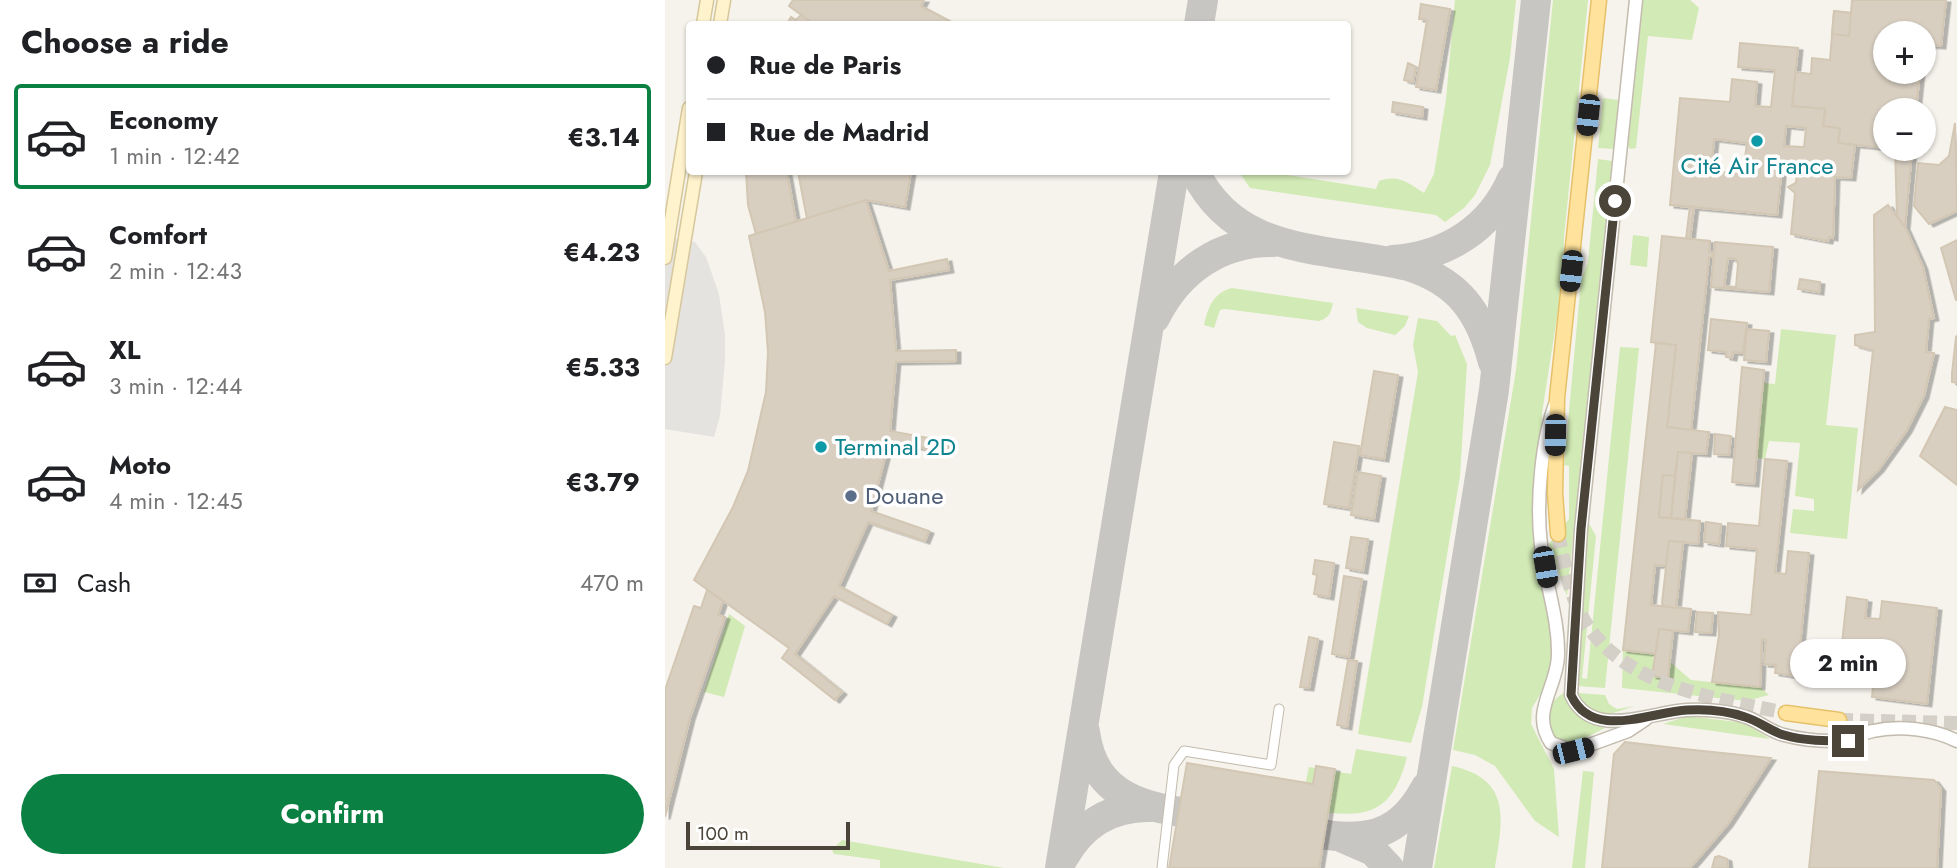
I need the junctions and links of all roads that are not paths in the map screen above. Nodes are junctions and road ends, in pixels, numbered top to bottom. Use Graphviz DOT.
graph roads {
  1 [pos="707,0"];
  2 [pos="724,0"];
  3 [pos="1599,0"];
  4 [pos="1636,0"];
  5 [pos="704,21"];
  6 [pos="720,21"];
  7 [pos="686,127"];
  8 [pos="696,175"];
  9 [pos="665,258"];
  10 [pos="665,358"];
  11 [pos="1557,398"];
  12 [pos="1558,534"];
  13 [pos="1279,709"];
  14 [pos="1786,713"];
  15 [pos="1647,718"];
  16 [pos="1839,720"];
  17 [pos="1957,729"];
  18 [pos="1939,732"];
  19 [pos="1957,741"];
  20 [pos="1162,868"];
  1 -- 5 [label="main road"];
  2 -- 6 [label="main road"];
  3 -- 11 [label="main road"];
  4 -- 15 [label="street"];
  7 -- 9 [label="main road"];
  8 -- 10 [label="main road"];
  11 -- 12 [label="main road"];
  11 -- 15 [label="street"];
  13 -- 20 [label="street"];
  14 -- 16 [label="main road"];
  15 -- 18 [label="street"];
  17 -- 18 [label="street"];
  18 -- 19 [label="street"];
}
